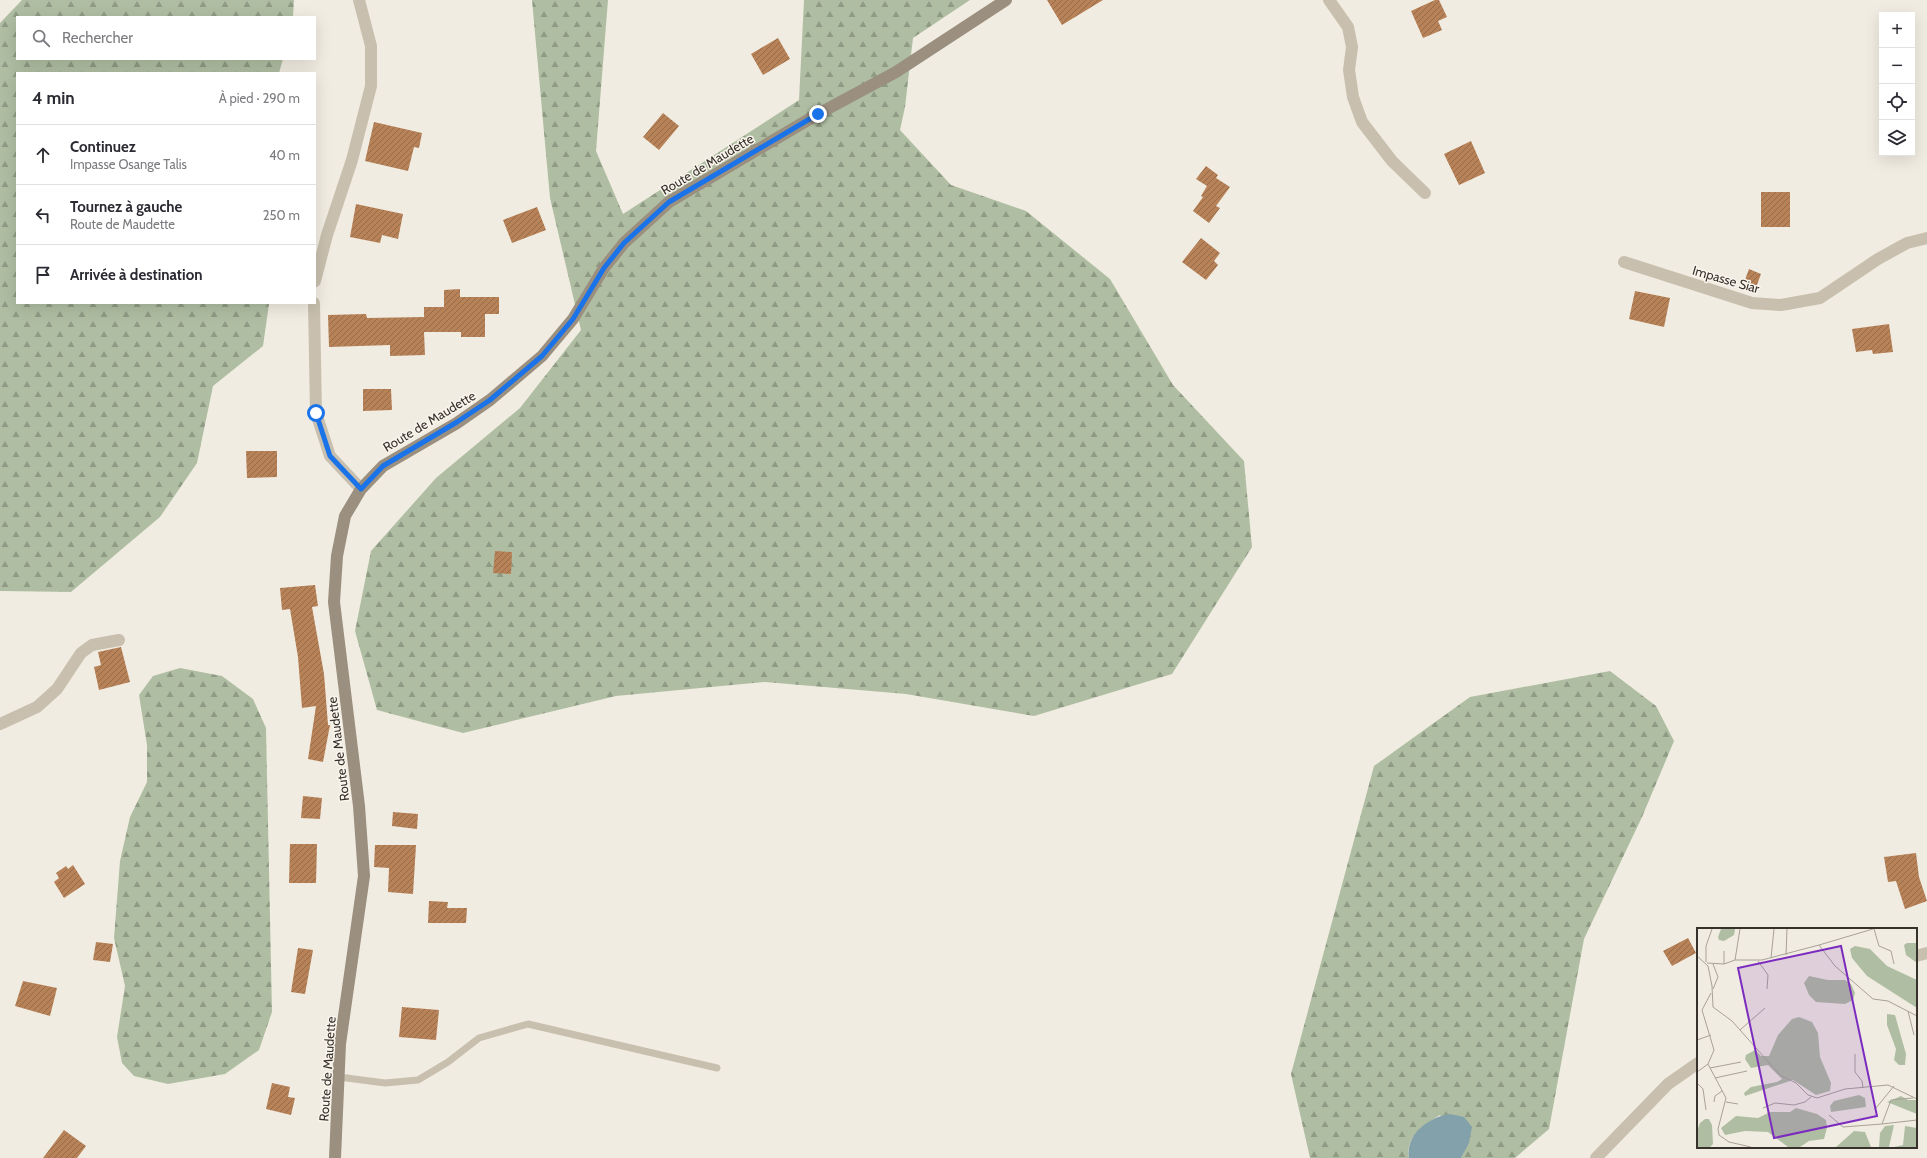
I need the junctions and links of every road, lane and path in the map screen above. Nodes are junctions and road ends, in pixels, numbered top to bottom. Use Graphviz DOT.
graph roads {
  1 [pos="359,0"];
  2 [pos="1006,0"];
  3 [pos="1329,0"];
  4 [pos="1425,193"];
  5 [pos="1927,238"];
  6 [pos="1624,262"];
  7 [pos="316,277"];
  8 [pos="314,304"];
  9 [pos="361,489"];
  10 [pos="120,640"];
  11 [pos="0,724"];
  12 [pos="1927,953"];
  13 [pos="1917,956"];
  14 [pos="1697,1064"];
  15 [pos="717,1068"];
  16 [pos="339,1077"];
  17 [pos="335,1158"];
  18 [pos="1596,1158"];
  1 -- 7 [label="street"];
  2 -- 9 [label="street, Route de Maudette"];
  3 -- 4 [label="street"];
  5 -- 6 [label="street, Impasse Siar"];
  8 -- 9 [label="street"];
  9 -- 16 [label="street, Route de Maudette"];
  10 -- 11 [label="street"];
  12 -- 13 [label="street"];
  14 -- 18 [label="street"];
  15 -- 16 [label="lane"];
  16 -- 17 [label="street, Route de Maudette"];
}
